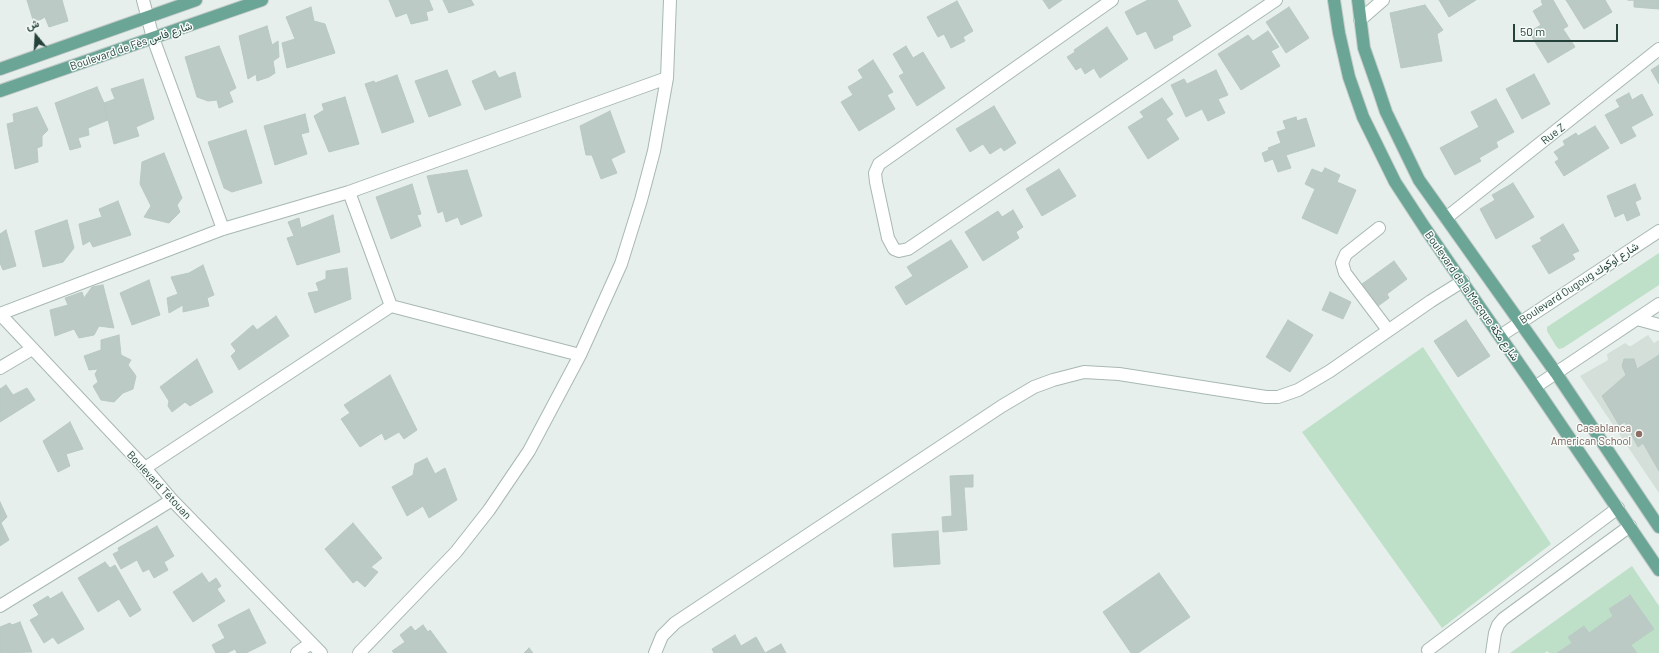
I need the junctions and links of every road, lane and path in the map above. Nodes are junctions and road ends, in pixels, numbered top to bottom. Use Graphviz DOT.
graph roads {
  1 [pos="143,0"];
  2 [pos="196,0"];
  3 [pos="262,0"];
  4 [pos="670,0"];
  5 [pos="1112,0"];
  6 [pos="1276,0"];
  7 [pos="1334,0"];
  8 [pos="1358,0"];
  9 [pos="1383,0"];
  10 [pos="148,18"];
  11 [pos="1360,20"];
  12 [pos="153,38"];
  13 [pos="1659,49"];
  14 [pos="0,69"];
  15 [pos="667,78"];
  16 [pos="0,91"];
  17 [pos="349,192"];
  18 [pos="1446,218"];
  19 [pos="1379,228"];
  20 [pos="223,229"];
  21 [pos="1659,231"];
  22 [pos="1463,281"];
  23 [pos="1659,304"];
  24 [pos="391,306"];
  25 [pos="0,314"];
  26 [pos="1637,319"];
  27 [pos="1520,322"];
  28 [pos="1659,326"];
  29 [pos="1388,330"];
  30 [pos="1500,336"];
  31 [pos="32,349"];
  32 [pos="580,355"];
  33 [pos="0,368"];
  34 [pos="1556,373"];
  35 [pos="1536,387"];
  36 [pos="145,468"];
  37 [pos="172,500"];
  38 [pos="1618,508"];
  39 [pos="1630,526"];
  40 [pos="1659,528"];
  41 [pos="1659,570"];
  42 [pos="0,606"];
  43 [pos="311,643"];
  44 [pos="1428,650"];
  45 [pos="297,653"];
  46 [pos="321,653"];
  47 [pos="359,653"];
  48 [pos="655,653"];
  49 [pos="1492,653"];
  1 -- 10 [label="street"];
  2 -- 10 [label="main road, Boulevard de Fès شارع فاس"];
  3 -- 12 [label="main road, Boulevard de Fès شارع فاس"];
  4 -- 15 [label="street"];
  5 -- 6 [label="street"];
  7 -- 22 [label="main road, Boulevard de la Mecque شارع مكة"];
  8 -- 11 [label="main road"];
  9 -- 11 [label="street"];
  10 -- 12 [label="street"];
  10 -- 14 [label="main road, Boulevard de Fès شارع فاس"];
  11 -- 18 [label="main road"];
  12 -- 16 [label="main road, Boulevard de Fès شارع فاس"];
  12 -- 20 [label="street"];
  13 -- 18 [label="street, Rue Z"];
  15 -- 17 [label="street"];
  15 -- 32 [label="street"];
  17 -- 20 [label="street"];
  17 -- 24 [label="street"];
  18 -- 27 [label="main road"];
  19 -- 29 [label="street"];
  20 -- 25 [label="street"];
  21 -- 27 [label="street, Boulevard Ougoug شارع أوكوك"];
  22 -- 29 [label="street"];
  22 -- 30 [label="main road, Boulevard de la Mecque شارع مكة"];
  23 -- 26 [label="street"];
  24 -- 32 [label="street"];
  24 -- 36 [label="street"];
  25 -- 31 [label="street, Boulevard Tétouan"];
  26 -- 28 [label="street"];
  26 -- 34 [label="street"];
  27 -- 30 [label="street, Boulevard Ougoug شارع أوكوك"];
  27 -- 34 [label="main road"];
  29 -- 48 [label="street"];
  30 -- 35 [label="main road, Boulevard de la Mecque شارع مكة"];
  31 -- 33 [label="street"];
  31 -- 36 [label="street, Boulevard Tétouan"];
  32 -- 47 [label="street"];
  34 -- 35 [label="street"];
  34 -- 40 [label="main road"];
  35 -- 38 [label="main road, Boulevard de la Mecque شارع مكة"];
  36 -- 37 [label="street, Boulevard Tétouan"];
  37 -- 42 [label="street"];
  37 -- 43 [label="street, Boulevard Tétouan"];
  38 -- 39 [label="main road, Boulevard de la Mecque شارع مكة"];
  38 -- 44 [label="street"];
  39 -- 41 [label="main road, Boulevard de la Mecque شارع مكة"];
  39 -- 49 [label="street"];
  43 -- 45 [label="street"];
  43 -- 46 [label="street, Boulevard Tétouan"];
}
